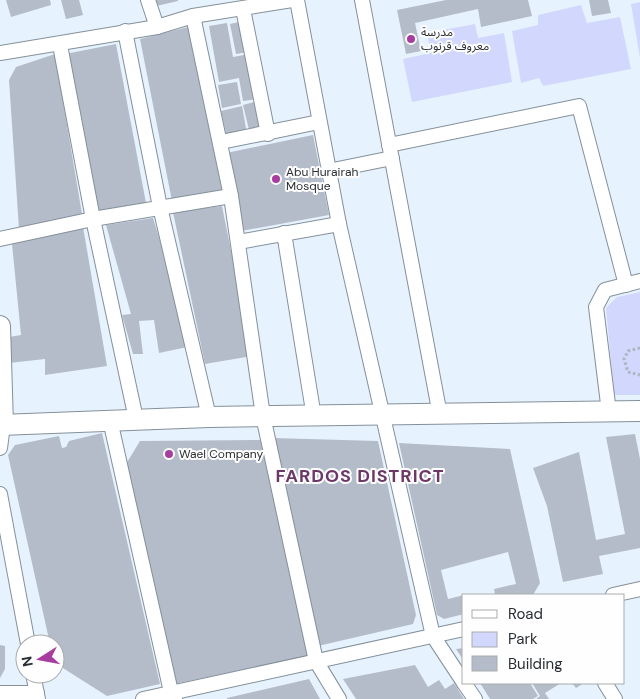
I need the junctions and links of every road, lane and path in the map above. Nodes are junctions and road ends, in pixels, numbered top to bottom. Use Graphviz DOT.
graph roads {
  1 [pos="148,0"];
  2 [pos="292,0"];
  3 [pos="297,0"];
  4 [pos="362,0"];
  5 [pos="243,10"];
  6 [pos="193,16"];
  7 [pos="157,27"];
  8 [pos="125,31"];
  9 [pos="60,45"];
  10 [pos="0,53"];
  11 [pos="319,122"];
  12 [pos="268,134"];
  13 [pos="221,142"];
  14 [pos="390,152"];
  15 [pos="328,171"];
  16 [pos="231,196"];
  17 [pos="160,207"];
  18 [pos="93,219"];
  19 [pos="339,224"];
  20 [pos="284,233"];
  21 [pos="0,239"];
  22 [pos="238,242"];
  23 [pos="640,281"];
  24 [pos="626,285"];
  25 [pos="0,326"];
  26 [pos="640,348"];
  27 [pos="640,375"];
  28 [pos="640,411"];
  29 [pos="609,412"];
  30 [pos="440,415"];
  31 [pos="263,416"];
  32 [pos="381,416"];
  33 [pos="209,417"];
  34 [pos="314,417"];
  35 [pos="136,419"];
  36 [pos="110,420"];
  37 [pos="1,425"];
  38 [pos="0,448"];
  39 [pos="0,494"];
  40 [pos="640,589"];
  41 [pos="618,594"];
  42 [pos="462,630"];
  43 [pos="26,634"];
  44 [pos="433,636"];
  45 [pos="316,660"];
  46 [pos="462,680"];
  47 [pos="465,684"];
  48 [pos="606,684"];
  49 [pos="0,694"];
  50 [pos="37,696"];
  51 [pos="173,696"];
  52 [pos="143,699"];
  53 [pos="339,699"];
  54 [pos="475,699"];
  55 [pos="615,699"];
  1 -- 7 [label="street"];
  2 -- 5 [label="street"];
  3 -- 11 [label="street"];
  4 -- 14 [label="street"];
  5 -- 6 [label="street"];
  5 -- 12 [label="street"];
  6 -- 7 [label="street"];
  6 -- 13 [label="street"];
  7 -- 8 [label="street"];
  8 -- 9 [label="street"];
  8 -- 17 [label="street"];
  9 -- 10 [label="street"];
  9 -- 18 [label="street"];
  11 -- 12 [label="street"];
  11 -- 15 [label="street"];
  12 -- 13 [label="street"];
  13 -- 16 [label="street"];
  14 -- 15 [label="street"];
  14 -- 24 [label="street"];
  14 -- 30 [label="street"];
  15 -- 19 [label="street"];
  16 -- 17 [label="street"];
  16 -- 22 [label="street"];
  17 -- 18 [label="street"];
  17 -- 33 [label="street"];
  18 -- 21 [label="street"];
  18 -- 35 [label="street"];
  19 -- 20 [label="street"];
  19 -- 32 [label="street"];
  20 -- 22 [label="street"];
  20 -- 34 [label="street"];
  22 -- 31 [label="street"];
  23 -- 24 [label="street"];
  24 -- 29 [label="street"];
  25 -- 37 [label="main road"];
  26 -- 27 [label="path"];
  28 -- 29 [label="main road"];
  29 -- 30 [label="main road"];
  30 -- 32 [label="main road"];
  31 -- 33 [label="main road"];
  31 -- 34 [label="main road"];
  31 -- 45 [label="street"];
  32 -- 34 [label="main road"];
  32 -- 44 [label="street"];
  33 -- 35 [label="main road"];
  35 -- 36 [label="main road"];
  36 -- 37 [label="main road"];
  36 -- 51 [label="street"];
  37 -- 38 [label="street"];
  39 -- 43 [label="street"];
  40 -- 41 [label="street"];
  42 -- 44 [label="street"];
  44 -- 45 [label="street"];
  44 -- 46 [label="street"];
  45 -- 51 [label="street"];
  45 -- 53 [label="street"];
  47 -- 54 [label="street"];
  48 -- 55 [label="street"];
  49 -- 50 [label="street"];
  51 -- 52 [label="street"];
}
